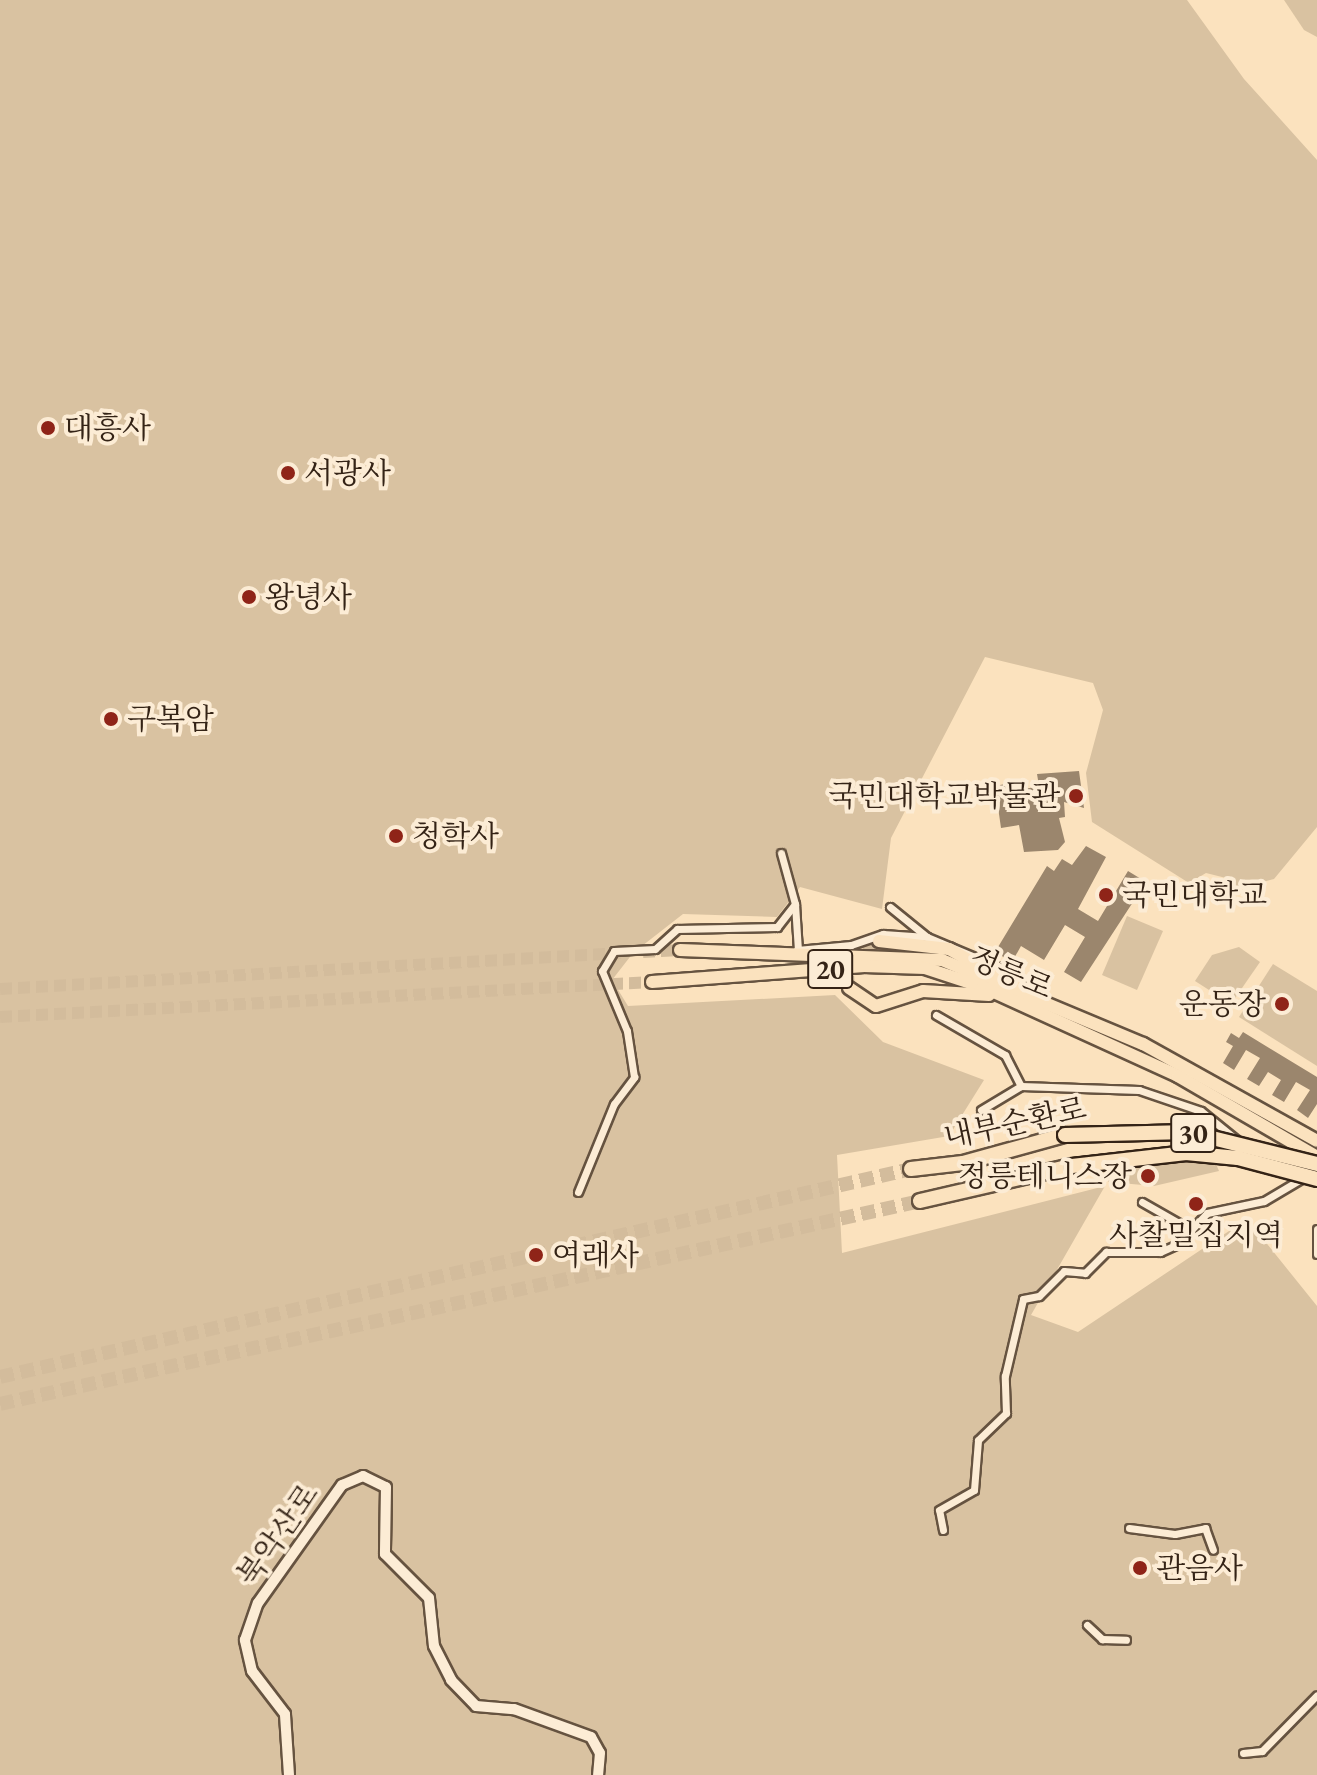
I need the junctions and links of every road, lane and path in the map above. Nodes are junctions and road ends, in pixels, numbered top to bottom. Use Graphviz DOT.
graph roads {
  1 [pos="781,853"];
  2 [pos="795,904"];
  3 [pos="890,907"];
  4 [pos="927,937"];
  5 [pos="879,941"];
  6 [pos="680,950"];
  7 [pos="798,950"];
  8 [pos="731,951"];
  9 [pos="652,982"];
  10 [pos="849,988"];
  11 [pos="1020,991"];
  12 [pos="1004,997"];
  13 [pos="1034,997"];
  14 [pos="936,1015"];
  15 [pos="1046,1017"];
  16 [pos="1113,1030"];
  17 [pos="1021,1086"];
  18 [pos="981,1110"];
  19 [pos="1317,1141"];
  20 [pos="1316,1168"];
  21 [pos="911,1169"];
  22 [pos="578,1192"];
  23 [pos="920,1201"];
  24 [pos="1142,1202"];
  25 [pos="1317,1229"];
  26 [pos="1191,1230"];
  27 [pos="1317,1254"];
  28 [pos="1129,1528"];
  29 [pos="943,1530"];
  30 [pos="1213,1550"];
  31 [pos="1087,1625"];
  32 [pos="1126,1640"];
  33 [pos="1317,1695"];
  34 [pos="1243,1753"];
  35 [pos="289,1775"];
  36 [pos="598,1775"];
  1 -- 2 [label="street"];
  2 -- 7 [label="street"];
  2 -- 22 [label="street"];
  3 -- 4 [label="street, 정릉로"];
  4 -- 7 [label="street, 정릉로"];
  4 -- 13 [label="street, 정릉로"];
  5 -- 11 [label="main road"];
  6 -- 8 [label="main road, 정릉로 / 20"];
  7 -- 8 [label="street, 정릉로"];
  8 -- 11 [label="main road, 정릉로 / 20"];
  9 -- 12 [label="main road, 정릉로 / 20"];
  10 -- 12 [label="main road"];
  11 -- 13 [label="main road, 정릉로 / 20"];
  12 -- 15 [label="main road, 정릉로 / 20"];
  13 -- 16 [label="main road, 정릉로 / 20"];
  14 -- 17 [label="street"];
  15 -- 16 [label="main road"];
  15 -- 20 [label="main road, 정릉로 / 20"];
  16 -- 19 [label="main road, 정릉로 / 20"];
  17 -- 18 [label="street"];
  17 -- 20 [label="street"];
  20 -- 21 [label="highway, 내부순환로 / 30, bridge"];
  20 -- 23 [label="highway, 내부순환로 / 30, bridge"];
  20 -- 26 [label="street"];
  24 -- 26 [label="street"];
  25 -- 27 [label="street"];
  26 -- 29 [label="street"];
  28 -- 30 [label="street"];
  31 -- 32 [label="street"];
  33 -- 34 [label="street"];
  35 -- 36 [label="street, 북악산로"];
}
